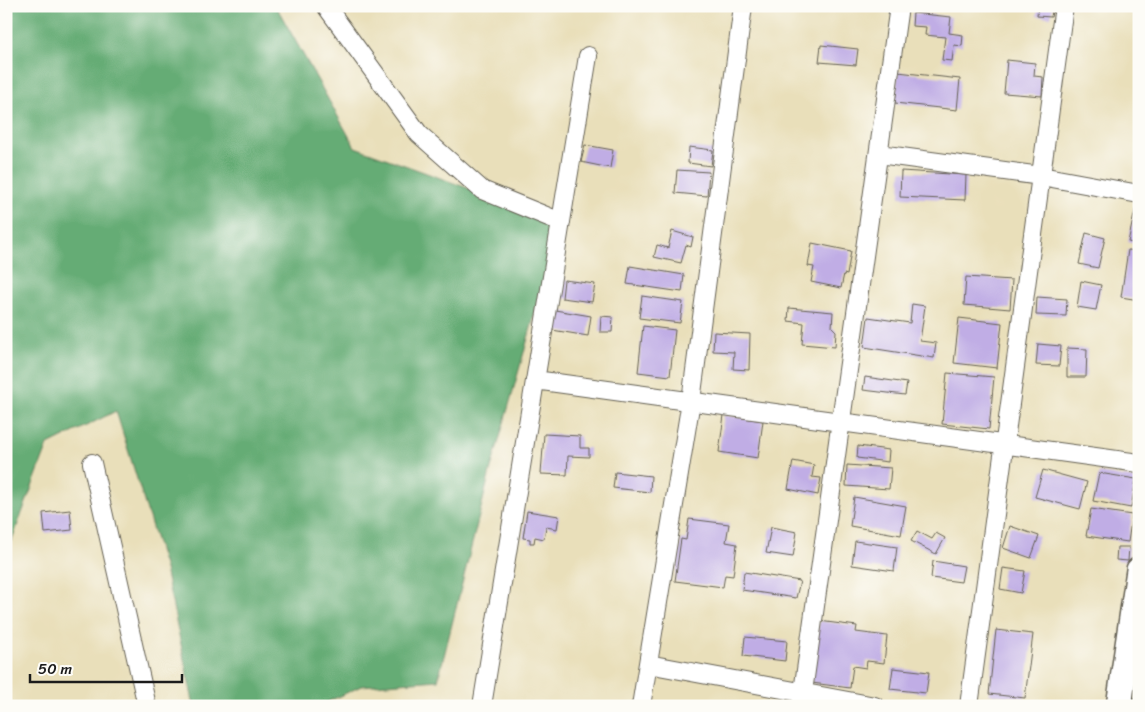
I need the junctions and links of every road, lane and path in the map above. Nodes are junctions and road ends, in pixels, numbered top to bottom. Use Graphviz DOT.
graph roads {
  1 [pos="326,6"];
  2 [pos="743,6"];
  3 [pos="900,6"];
  4 [pos="1064,6"];
  5 [pos="588,56"];
  6 [pos="879,154"];
  7 [pos="1041,176"];
  8 [pos="1139,194"];
  9 [pos="561,222"];
  10 [pos="535,380"];
  11 [pos="691,401"];
  12 [pos="841,422"];
  13 [pos="1004,444"];
  14 [pos="92,463"];
  15 [pos="1139,463"];
  16 [pos="1139,570"];
  17 [pos="648,664"];
  18 [pos="801,700"];
  19 [pos="147,706"];
  20 [pos="482,706"];
  21 [pos="641,706"];
  22 [pos="875,706"];
  23 [pos="969,706"];
  24 [pos="1120,706"];
  1 -- 9 [label="street"];
  2 -- 11 [label="street"];
  3 -- 6 [label="street"];
  4 -- 7 [label="street"];
  5 -- 9 [label="street"];
  6 -- 7 [label="street"];
  6 -- 12 [label="street"];
  7 -- 8 [label="street"];
  7 -- 13 [label="street"];
  9 -- 10 [label="street"];
  10 -- 11 [label="street"];
  10 -- 20 [label="street"];
  11 -- 12 [label="street"];
  11 -- 17 [label="street"];
  12 -- 13 [label="street"];
  12 -- 18 [label="street"];
  13 -- 15 [label="street"];
  13 -- 23 [label="street"];
  14 -- 19 [label="street"];
  16 -- 24 [label="street"];
  17 -- 18 [label="street"];
  17 -- 21 [label="street"];
  18 -- 22 [label="street"];
}
